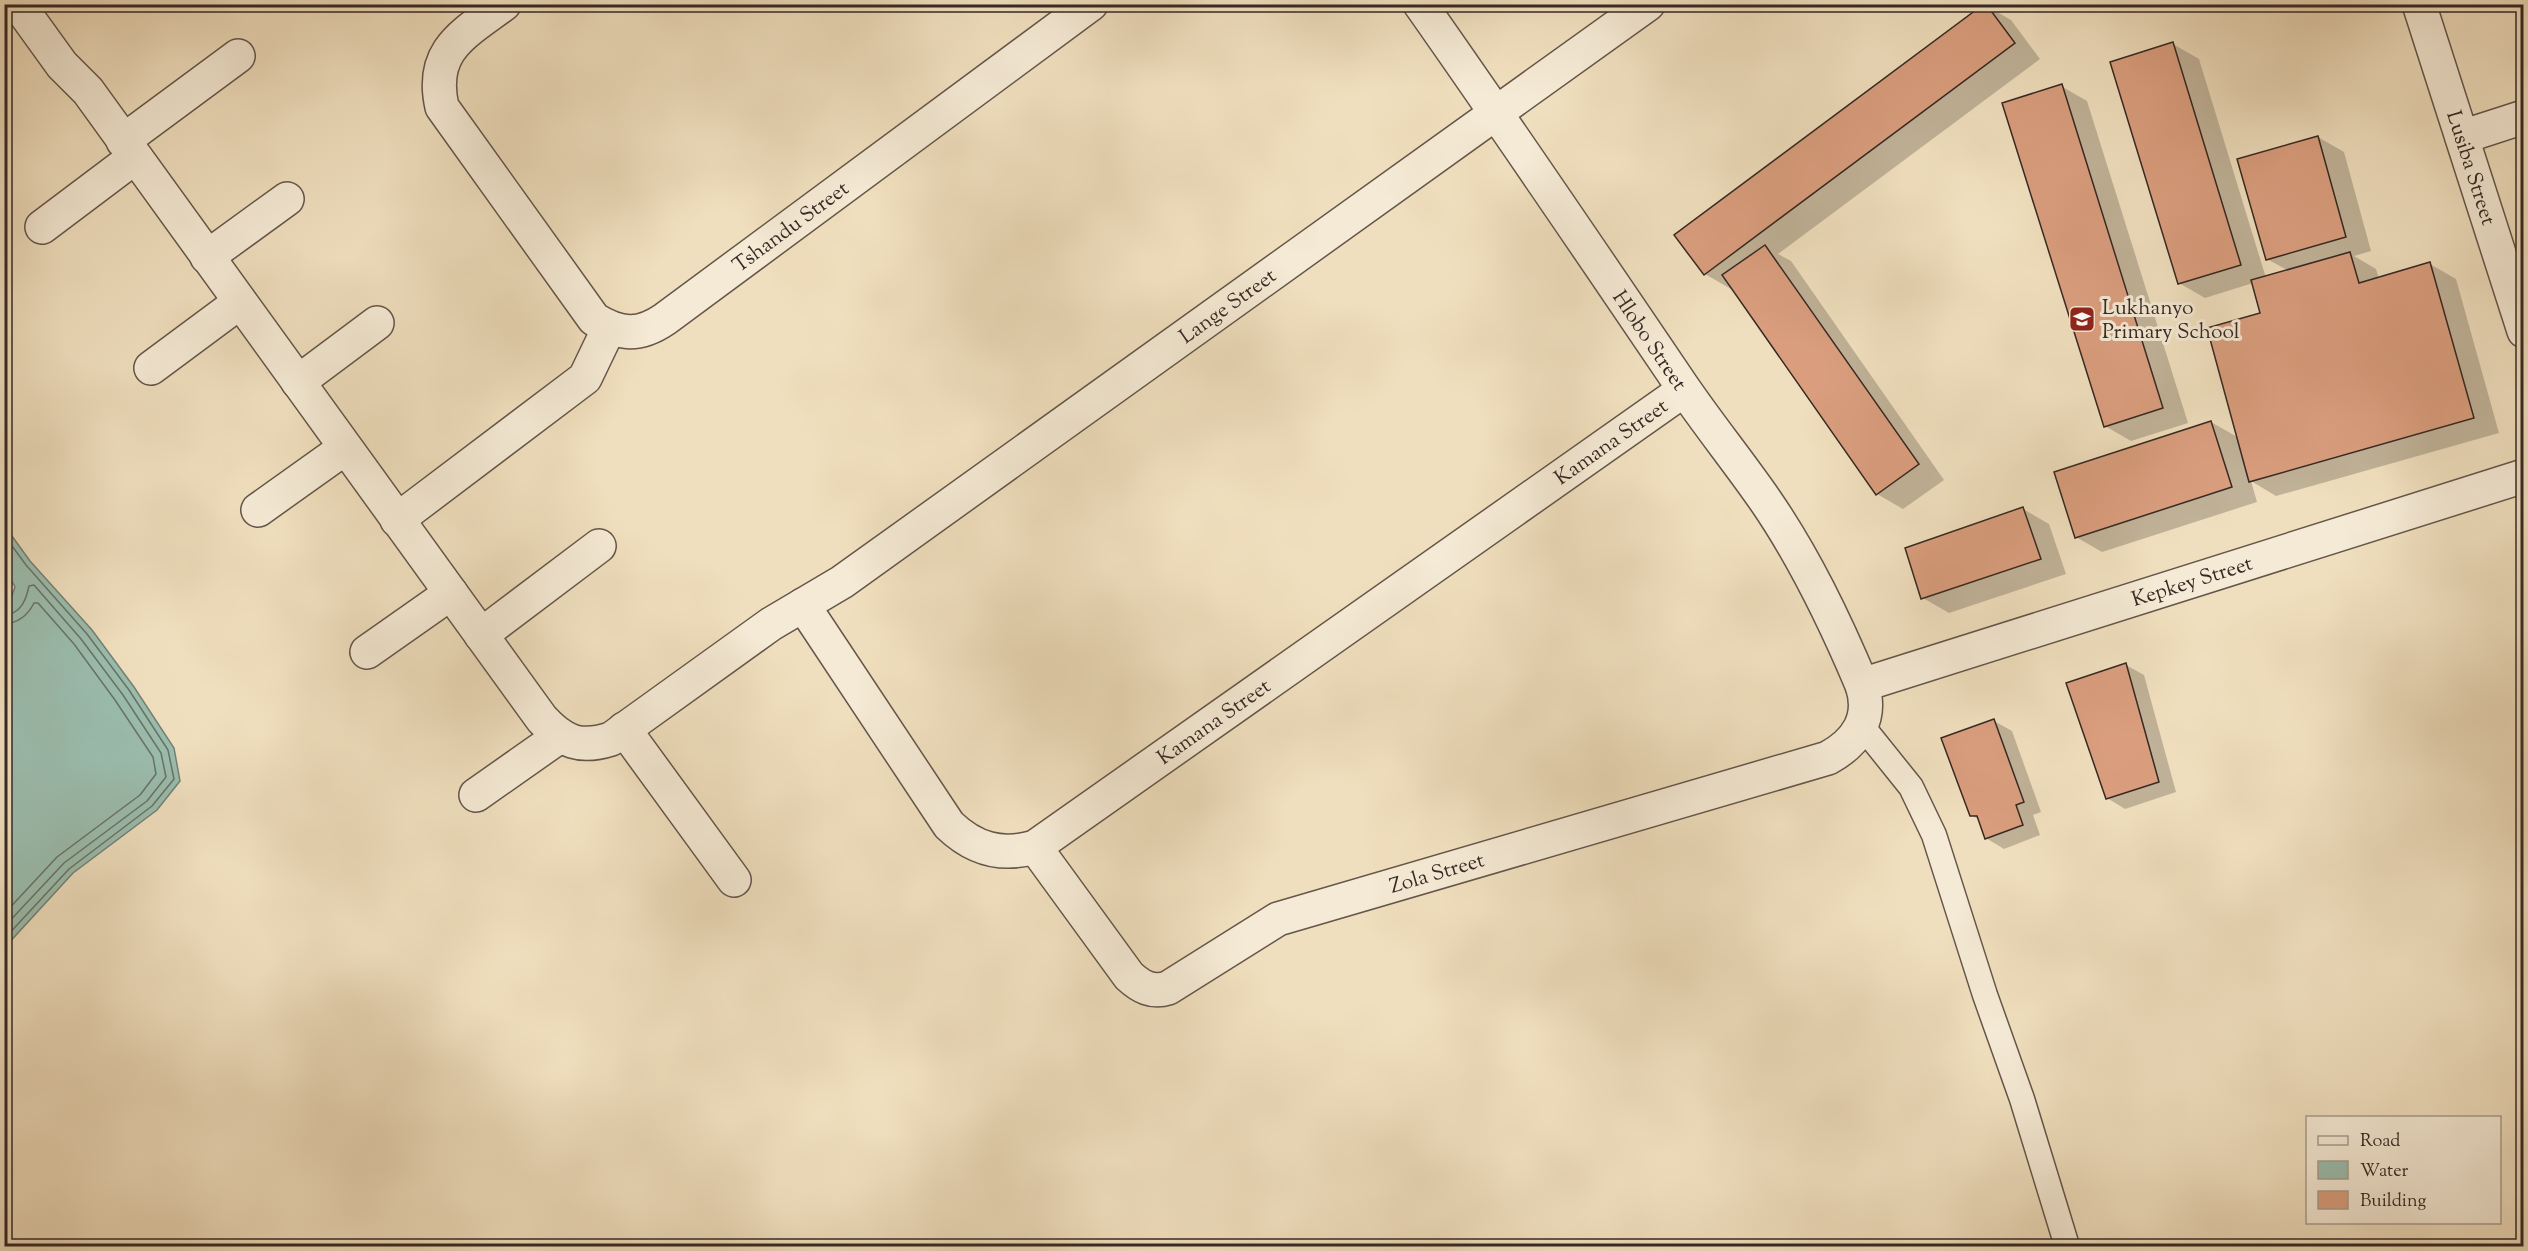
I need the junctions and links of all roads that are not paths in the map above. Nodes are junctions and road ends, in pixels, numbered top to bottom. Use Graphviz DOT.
graph roads {
  1 [pos="18,4"];
  2 [pos="504,4"];
  3 [pos="1091,4"];
  4 [pos="1420,4"];
  5 [pos="1648,4"];
  6 [pos="2419,4"];
  7 [pos="238,56"];
  8 [pos="1497,114"];
  9 [pos="2523,117"];
  10 [pos="2462,137"];
  11 [pos="129,149"];
  12 [pos="287,199"];
  13 [pos="42,227"];
  14 [pos="207,257"];
  15 [pos="240,302"];
  16 [pos="377,323"];
  17 [pos="609,328"];
  18 [pos="2523,331"];
  19 [pos="150,369"];
  20 [pos="298,382"];
  21 [pos="1684,390"];
  22 [pos="345,448"];
  23 [pos="2523,476"];
  24 [pos="258,510"];
  25 [pos="397,520"];
  26 [pos="599,546"];
  27 [pos="451,593"];
  28 [pos="803,605"];
  29 [pos="481,635"];
  30 [pos="367,652"];
  31 [pos="1862,685"];
  32 [pos="1862,726"];
  33 [pos="624,729"];
  34 [pos="560,736"];
  35 [pos="476,795"];
  36 [pos="1035,847"];
  37 [pos="734,880"];
  38 [pos="2067,1246"];
  1 -- 11 [label="street"];
  2 -- 17 [label="street"];
  3 -- 17 [label="street, Tshandu Street"];
  4 -- 8 [label="street, Hlobo Street"];
  5 -- 8 [label="street, Lange Street"];
  6 -- 10 [label="street, Lusiba Street"];
  7 -- 11 [label="street"];
  8 -- 21 [label="street, Hlobo Street"];
  8 -- 28 [label="street, Lange Street"];
  9 -- 10 [label="street"];
  10 -- 18 [label="street, Lusiba Street"];
  11 -- 13 [label="street"];
  11 -- 14 [label="street"];
  12 -- 14 [label="street"];
  14 -- 15 [label="street"];
  15 -- 19 [label="street"];
  15 -- 20 [label="street"];
  16 -- 20 [label="street"];
  17 -- 25 [label="street"];
  20 -- 22 [label="street"];
  21 -- 31 [label="street, Hlobo Street"];
  21 -- 36 [label="street, Kamana Street"];
  22 -- 24 [label="street"];
  22 -- 25 [label="street"];
  23 -- 31 [label="street, Kepkey Street"];
  25 -- 27 [label="street"];
  26 -- 29 [label="street"];
  27 -- 29 [label="street"];
  27 -- 30 [label="street"];
  28 -- 33 [label="street, Lange Street"];
  28 -- 36 [label="street, Kamana Street"];
  29 -- 34 [label="street"];
  31 -- 32 [label="street"];
  32 -- 36 [label="street, Zola Street"];
  32 -- 38 [label="lane"];
  33 -- 34 [label="street, Lange Street"];
  33 -- 37 [label="street"];
  34 -- 35 [label="street"];
}
